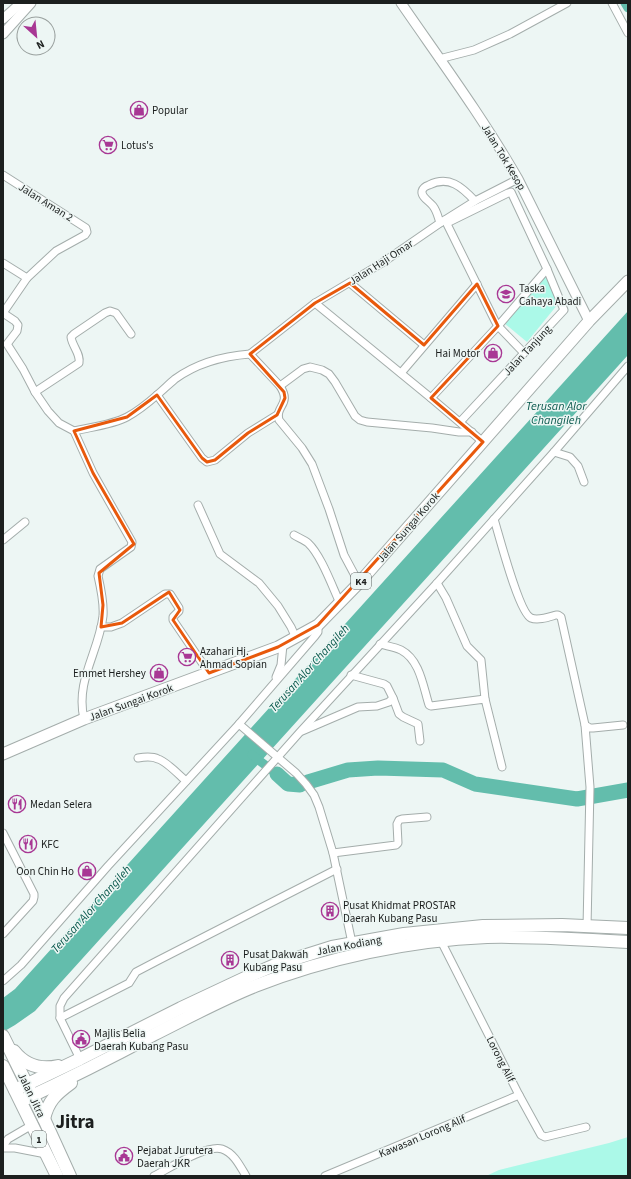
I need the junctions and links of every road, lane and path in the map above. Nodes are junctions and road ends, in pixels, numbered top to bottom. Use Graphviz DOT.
graph roads {
  1 [pos="21,3"];
  2 [pos="32,3"];
  3 [pos="401,3"];
  4 [pos="567,3"];
  5 [pos="612,3"];
  6 [pos="3,19"];
  7 [pos="628,33"];
  8 [pos="4,35"];
  9 [pos="439,59"];
  10 [pos="3,175"];
  11 [pos="518,179"];
  12 [pos="475,201"];
  13 [pos="444,222"];
  14 [pos="3,262"];
  15 [pos="547,269"];
  16 [pos="27,278"];
  17 [pos="628,281"];
  18 [pos="350,283"];
  19 [pos="477,284"];
  20 [pos="315,303"];
  21 [pos="3,313"];
  22 [pos="589,321"];
  23 [pos="498,326"];
  24 [pos="131,334"];
  25 [pos="424,346"];
  26 [pos="524,352"];
  27 [pos="250,354"];
  28 [pos="628,366"];
  29 [pos="401,373"];
  30 [pos="280,386"];
  31 [pos="35,392"];
  32 [pos="157,395"];
  33 [pos="431,398"];
  34 [pos="278,415"];
  35 [pos="460,422"];
  36 [pos="74,431"];
  37 [pos="472,432"];
  38 [pos="483,442"];
  39 [pos="554,452"];
  40 [pos="584,482"];
  41 [pos="198,505"];
  42 [pos="494,519"];
  43 [pos="26,522"];
  44 [pos="294,535"];
  45 [pos="3,540"];
  46 [pos="359,583"];
  47 [pos="437,583"];
  48 [pos="340,603"];
  49 [pos="318,625"];
  50 [pos="100,627"];
  51 [pos="296,638"];
  52 [pos="380,644"];
  53 [pos="283,645"];
  54 [pos="209,673"];
  55 [pos="351,675"];
  56 [pos="274,683"];
  57 [pos="393,698"];
  58 [pos="485,698"];
  59 [pos="84,719"];
  60 [pos="239,724"];
  61 [pos="585,725"];
  62 [pos="623,725"];
  63 [pos="300,732"];
  64 [pos="420,741"];
  65 [pos="3,754"];
  66 [pos="275,755"];
  67 [pos="138,758"];
  68 [pos="502,767"];
  69 [pos="186,781"];
  70 [pos="427,817"];
  71 [pos="3,833"];
  72 [pos="334,853"];
  73 [pos="337,869"];
  74 [pos="587,927"];
  75 [pos="628,928"];
  76 [pos="3,934"];
  77 [pos="441,941"];
  78 [pos="628,942"];
  79 [pos="352,943"];
  80 [pos="4,979"];
  81 [pos="60,1018"];
  82 [pos="4,1038"];
  83 [pos="76,1061"];
  84 [pos="3,1066"];
  85 [pos="91,1068"];
  86 [pos="27,1085"];
  87 [pos="15,1090"];
  88 [pos="519,1095"];
  89 [pos="32,1096"];
  90 [pos="21,1101"];
  91 [pos="44,1119"];
  92 [pos="32,1124"];
  93 [pos="586,1127"];
  94 [pos="3,1147"];
  95 [pos="46,1154"];
  96 [pos="57,1176"];
  97 [pos="70,1176"];
  98 [pos="154,1176"];
  99 [pos="246,1176"];
  100 [pos="325,1176"];
  1 -- 6 [label="street"];
  2 -- 8 [label="street"];
  3 -- 9 [label="street, Jalan Tok Kesop"];
  4 -- 9 [label="street"];
  5 -- 7 [label="street"];
  9 -- 11 [label="street, Jalan Tok Kesop"];
  10 -- 16 [label="street, Jalan Aman 2"];
  11 -- 12 [label="street, Jalan Haji Omar"];
  11 -- 22 [label="street, Jalan Tok Kesop"];
  12 -- 13 [label="street, Jalan Haji Omar"];
  12 -- 13 [label="street"];
  13 -- 15 [label="street"];
  13 -- 18 [label="street, Jalan Haji Omar"];
  13 -- 19 [label="street"];
  14 -- 16 [label="street"];
  15 -- 23 [label="street"];
  15 -- 26 [label="street, Jalan Tanjung"];
  16 -- 21 [label="street"];
  17 -- 22 [label="main road, Jalan Sungai Korok / K4"];
  18 -- 20 [label="street, Jalan Haji Omar"];
  18 -- 25 [label="street"];
  19 -- 23 [label="street"];
  19 -- 25 [label="street"];
  20 -- 27 [label="street, Jalan Haji Omar"];
  20 -- 29 [label="street"];
  21 -- 31 [label="street"];
  22 -- 38 [label="main road, Jalan Sungai Korok / K4"];
  23 -- 26 [label="street"];
  23 -- 33 [label="street"];
  24 -- 31 [label="street"];
  25 -- 29 [label="street"];
  26 -- 35 [label="street, Jalan Tanjung"];
  27 -- 30 [label="street"];
  27 -- 32 [label="street"];
  28 -- 39 [label="street"];
  29 -- 33 [label="street"];
  30 -- 34 [label="street"];
  30 -- 37 [label="street"];
  31 -- 36 [label="street"];
  32 -- 34 [label="street"];
  32 -- 36 [label="street"];
  33 -- 35 [label="street"];
  34 -- 46 [label="street"];
  35 -- 37 [label="street"];
  36 -- 50 [label="street"];
  37 -- 38 [label="street"];
  38 -- 46 [label="main road, Jalan Sungai Korok / K4"];
  39 -- 40 [label="street"];
  39 -- 42 [label="street"];
  41 -- 51 [label="street"];
  42 -- 47 [label="street"];
  42 -- 61 [label="street"];
  43 -- 45 [label="street"];
  44 -- 48 [label="street"];
  46 -- 48 [label="main road, Jalan Sungai Korok / K4"];
  47 -- 52 [label="street"];
  47 -- 58 [label="street"];
  48 -- 49 [label="main road, Jalan Sungai Korok / K4"];
  49 -- 51 [label="main road, Jalan Sungai Korok / K4"];
  49 -- 56 [label="street"];
  50 -- 54 [label="street"];
  50 -- 59 [label="street"];
  51 -- 53 [label="main road, Jalan Sungai Korok / K4"];
  52 -- 55 [label="street"];
  52 -- 58 [label="street"];
  53 -- 54 [label="main road, Jalan Sungai Korok / K4"];
  53 -- 56 [label="street"];
  54 -- 59 [label="main road, Jalan Sungai Korok / K4"];
  55 -- 57 [label="street"];
  55 -- 63 [label="street"];
  56 -- 60 [label="street"];
  57 -- 63 [label="street"];
  57 -- 64 [label="street"];
  58 -- 68 [label="street"];
  59 -- 65 [label="main road, Jalan Sungai Korok / K4"];
  60 -- 66 [label="street"];
  60 -- 69 [label="street"];
  61 -- 62 [label="street"];
  61 -- 74 [label="street"];
  63 -- 66 [label="street"];
  66 -- 72 [label="street"];
  66 -- 81 [label="street"];
  67 -- 69 [label="street"];
  69 -- 80 [label="street"];
  70 -- 72 [label="street"];
  71 -- 76 [label="street"];
  72 -- 73 [label="street"];
  73 -- 79 [label="street"];
  73 -- 81 [label="street"];
  74 -- 75 [label="highway, Jalan Kodiang"];
  74 -- 79 [label="highway, Jalan Kodiang"];
  77 -- 78 [label="highway, Jalan Kodiang"];
  77 -- 85 [label="highway, Jalan Kodiang"];
  77 -- 88 [label="street, Lorong Alif"];
  79 -- 83 [label="highway, Jalan Kodiang"];
  81 -- 83 [label="street"];
  82 -- 83 [label="highway"];
  82 -- 86 [label="highway, Jalan Jitra / 1"];
  83 -- 86 [label="highway, Jalan Kodiang"];
  84 -- 87 [label="highway, Jalan Jitra / 1"];
  85 -- 89 [label="highway, Jalan Kodiang"];
  85 -- 91 [label="highway"];
  86 -- 87 [label="highway, Jalan Kodiang"];
  86 -- 89 [label="highway, Jalan Jitra / 1"];
  87 -- 90 [label="highway, Jalan Jitra / 1"];
  88 -- 93 [label="street, Lorong Alif"];
  88 -- 100 [label="street, Kawasan Lorong Alif"];
  89 -- 90 [label="highway, Jalan Kodiang"];
  89 -- 91 [label="highway, Jalan Jitra / 1"];
  90 -- 92 [label="highway, Jalan Jitra / 1"];
  91 -- 97 [label="highway, Jalan Jitra / 1"];
  92 -- 94 [label="street"];
  92 -- 95 [label="highway, Jalan Jitra / 1"];
  94 -- 95 [label="street"];
  95 -- 96 [label="highway, Jalan Jitra / 1"];
  98 -- 99 [label="street"];
}
